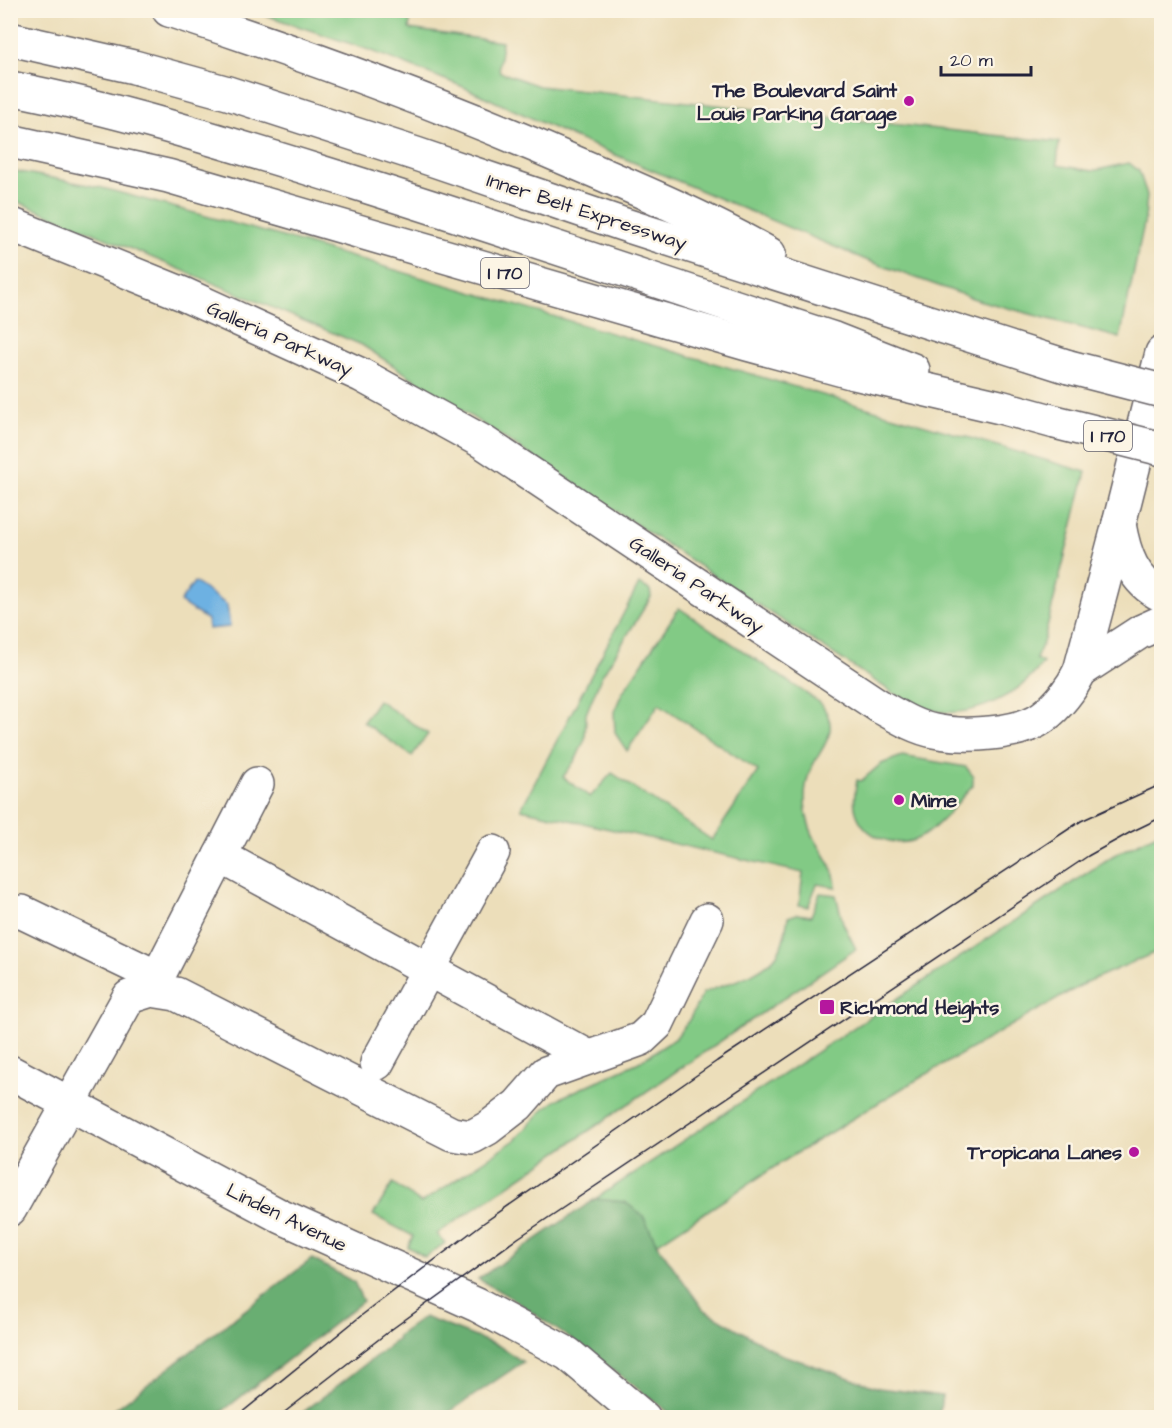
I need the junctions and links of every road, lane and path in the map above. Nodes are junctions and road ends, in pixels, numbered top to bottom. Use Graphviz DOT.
graph roads {
  1 [pos="169,10"];
  2 [pos="10,39"];
  3 [pos="10,88"];
  4 [pos="10,141"];
  5 [pos="10,224"];
  6 [pos="833,291"];
  7 [pos="1161,354"];
  8 [pos="1161,391"];
  9 [pos="1000,406"];
  10 [pos="1161,449"];
  11 [pos="1119,524"];
  12 [pos="1161,596"];
  13 [pos="1161,622"];
  14 [pos="1080,671"];
  15 [pos="258,784"];
  16 [pos="493,852"];
  17 [pos="220,856"];
  18 [pos="22,912"];
  19 [pos="707,920"];
  20 [pos="428,970"];
  21 [pos="154,983"];
  22 [pos="589,1057"];
  23 [pos="377,1063"];
  24 [pos="10,1072"];
  25 [pos="69,1102"];
  26 [pos="10,1209"];
  27 [pos="644,1418"];
  1 -- 6 [label="main road"];
  2 -- 6 [label="main road, Inner Belt Expressway"];
  3 -- 9 [label="main road"];
  4 -- 9 [label="main road, I 170"];
  5 -- 14 [label="main road, Galleria Parkway"];
  6 -- 8 [label="main road, Inner Belt Expressway, bridge"];
  7 -- 11 [label="main road, Galleria Parkway"];
  9 -- 10 [label="main road, I 170, bridge"];
  11 -- 12 [label="main road"];
  11 -- 14 [label="main road, Galleria Parkway"];
  13 -- 14 [label="main road"];
  15 -- 17 [label="main road"];
  16 -- 20 [label="main road"];
  17 -- 20 [label="main road"];
  17 -- 21 [label="main road"];
  18 -- 21 [label="main road"];
  19 -- 22 [label="main road"];
  20 -- 22 [label="main road"];
  20 -- 23 [label="main road"];
  21 -- 22 [label="main road"];
  21 -- 25 [label="main road"];
  24 -- 25 [label="main road, Linden Avenue"];
  25 -- 26 [label="main road"];
  25 -- 27 [label="main road, Linden Avenue"];
}
